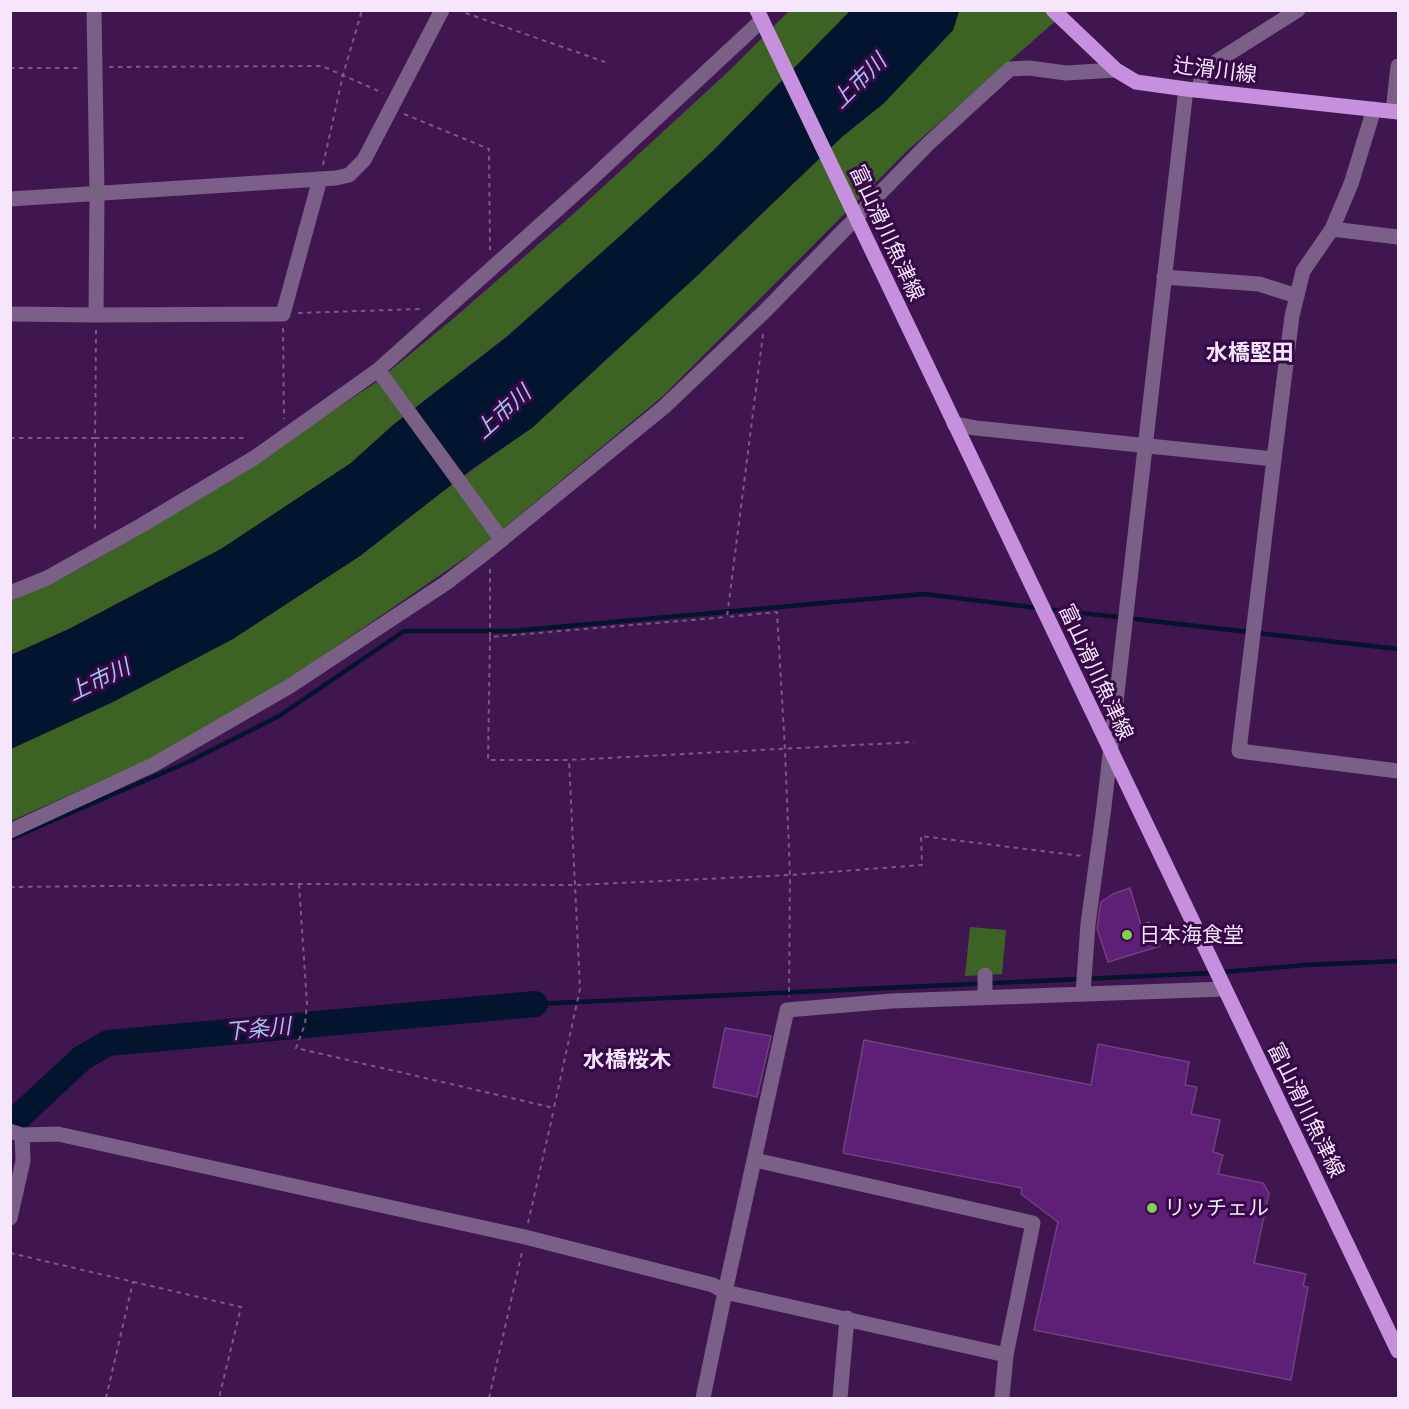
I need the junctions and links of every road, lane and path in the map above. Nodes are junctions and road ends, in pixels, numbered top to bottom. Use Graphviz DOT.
graph roads {
  1 [pos="94,10"];
  2 [pos="362,10"];
  3 [pos="442,10"];
  4 [pos="457,10"];
  5 [pos="1053,10"];
  6 [pos="1298,10"];
  7 [pos="760,15"];
  8 [pos="605,62"];
  9 [pos="1398,66"];
  10 [pos="10,68"];
  11 [pos="96,68"];
  12 [pos="1116,70"];
  13 [pos="343,75"];
  14 [pos="1193,90"];
  15 [pos="393,103"];
  16 [pos="1374,109"];
  17 [pos="1396,111"];
  18 [pos="320,179"];
  19 [pos="97,194"];
  20 [pos="10,199"];
  21 [pos="857,218"];
  22 [pos="1332,230"];
  23 [pos="1398,237"];
  24 [pos="498,263"];
  25 [pos="1164,277"];
  26 [pos="1297,296"];
  27 [pos="420,309"];
  28 [pos="10,314"];
  29 [pos="283,314"];
  30 [pos="96,315"];
  31 [pos="763,334"];
  32 [pos="378,370"];
  33 [pos="954,424"];
  34 [pos="284,436"];
  35 [pos="10,438"];
  36 [pos="94,438"];
  37 [pos="246,438"];
  38 [pos="1144,445"];
  39 [pos="1274,459"];
  40 [pos="95,533"];
  41 [pos="502,540"];
  42 [pos="489,550"];
  43 [pos="10,594"];
  44 [pos="727,617"];
  45 [pos="490,637"];
  46 [pos="914,742"];
  47 [pos="785,750"];
  48 [pos="1110,750"];
  49 [pos="569,760"];
  50 [pos="1398,771"];
  51 [pos="10,831"];
  52 [pos="1096,858"];
  53 [pos="790,874"];
  54 [pos="298,884"];
  55 [pos="576,885"];
  56 [pos="10,887"];
  57 [pos="985,975"];
  58 [pos="1222,985"];
  59 [pos="790,986"];
  60 [pos="1083,991"];
  61 [pos="984,998"];
  62 [pos="554,1108"];
  63 [pos="16,1133"];
  64 [pos="10,1147"];
  65 [pos="755,1160"];
  66 [pos="10,1218"];
  67 [pos="525,1237"];
  68 [pos="10,1253"];
  69 [pos="133,1282"];
  70 [pos="725,1292"];
  71 [pos="848,1318"];
  72 [pos="1398,1351"];
  73 [pos="1006,1355"];
  74 [pos="106,1398"];
  75 [pos="219,1398"];
  76 [pos="489,1398"];
  77 [pos="703,1398"];
  78 [pos="840,1398"];
  79 [pos="1002,1398"];
  1 -- 11 [label="street"];
  2 -- 13 [label="path"];
  3 -- 15 [label="street"];
  4 -- 8 [label="path"];
  5 -- 12 [label="main road, 辻滑川線"];
  6 -- 14 [label="street"];
  7 -- 21 [label="main road, 富山滑川魚津線"];
  7 -- 24 [label="street"];
  9 -- 17 [label="street"];
  10 -- 11 [label="path"];
  11 -- 13 [label="path"];
  11 -- 19 [label="street"];
  12 -- 14 [label="main road, 辻滑川線"];
  12 -- 21 [label="street"];
  13 -- 15 [label="path"];
  13 -- 18 [label="path"];
  14 -- 16 [label="main road, 辻滑川線"];
  14 -- 25 [label="street"];
  15 -- 18 [label="street"];
  15 -- 24 [label="path"];
  16 -- 17 [label="main road, 辻滑川線"];
  16 -- 22 [label="street"];
  18 -- 19 [label="street"];
  18 -- 29 [label="street"];
  19 -- 20 [label="street"];
  19 -- 30 [label="street"];
  21 -- 33 [label="main road, 富山滑川魚津線"];
  21 -- 41 [label="street"];
  22 -- 23 [label="street"];
  22 -- 26 [label="street"];
  24 -- 32 [label="street"];
  25 -- 26 [label="street"];
  25 -- 38 [label="street"];
  26 -- 39 [label="street"];
  27 -- 29 [label="path"];
  28 -- 30 [label="street"];
  29 -- 30 [label="street"];
  29 -- 34 [label="path"];
  30 -- 36 [label="path"];
  31 -- 44 [label="path"];
  32 -- 34 [label="street"];
  32 -- 41 [label="street"];
  33 -- 38 [label="street"];
  33 -- 48 [label="main road, 富山滑川魚津線"];
  34 -- 43 [label="street"];
  35 -- 36 [label="path"];
  36 -- 37 [label="path"];
  36 -- 40 [label="path"];
  38 -- 39 [label="street"];
  38 -- 48 [label="street"];
  39 -- 50 [label="street"];
  41 -- 42 [label="street"];
  42 -- 45 [label="path"];
  42 -- 51 [label="street"];
  44 -- 45 [label="path"];
  44 -- 47 [label="path"];
  45 -- 49 [label="path"];
  46 -- 47 [label="path"];
  47 -- 49 [label="path"];
  47 -- 53 [label="path"];
  48 -- 52 [label="street"];
  48 -- 58 [label="main road, 富山滑川魚津線"];
  49 -- 55 [label="path"];
  52 -- 53 [label="path"];
  52 -- 60 [label="street"];
  53 -- 55 [label="path"];
  53 -- 59 [label="path"];
  54 -- 55 [label="path"];
  54 -- 56 [label="path"];
  54 -- 62 [label="path"];
  55 -- 62 [label="path"];
  57 -- 61 [label="street"];
  58 -- 60 [label="street"];
  58 -- 72 [label="main road, 富山滑川魚津線"];
  60 -- 61 [label="street"];
  61 -- 65 [label="street"];
  62 -- 67 [label="path"];
  63 -- 64 [label="street"];
  63 -- 66 [label="street"];
  63 -- 67 [label="street"];
  65 -- 70 [label="street"];
  65 -- 73 [label="street"];
  67 -- 70 [label="street"];
  67 -- 76 [label="path"];
  68 -- 69 [label="path"];
  69 -- 74 [label="path"];
  69 -- 75 [label="path"];
  70 -- 71 [label="street"];
  70 -- 77 [label="street"];
  71 -- 73 [label="street"];
  71 -- 78 [label="street"];
  73 -- 79 [label="street"];
}
